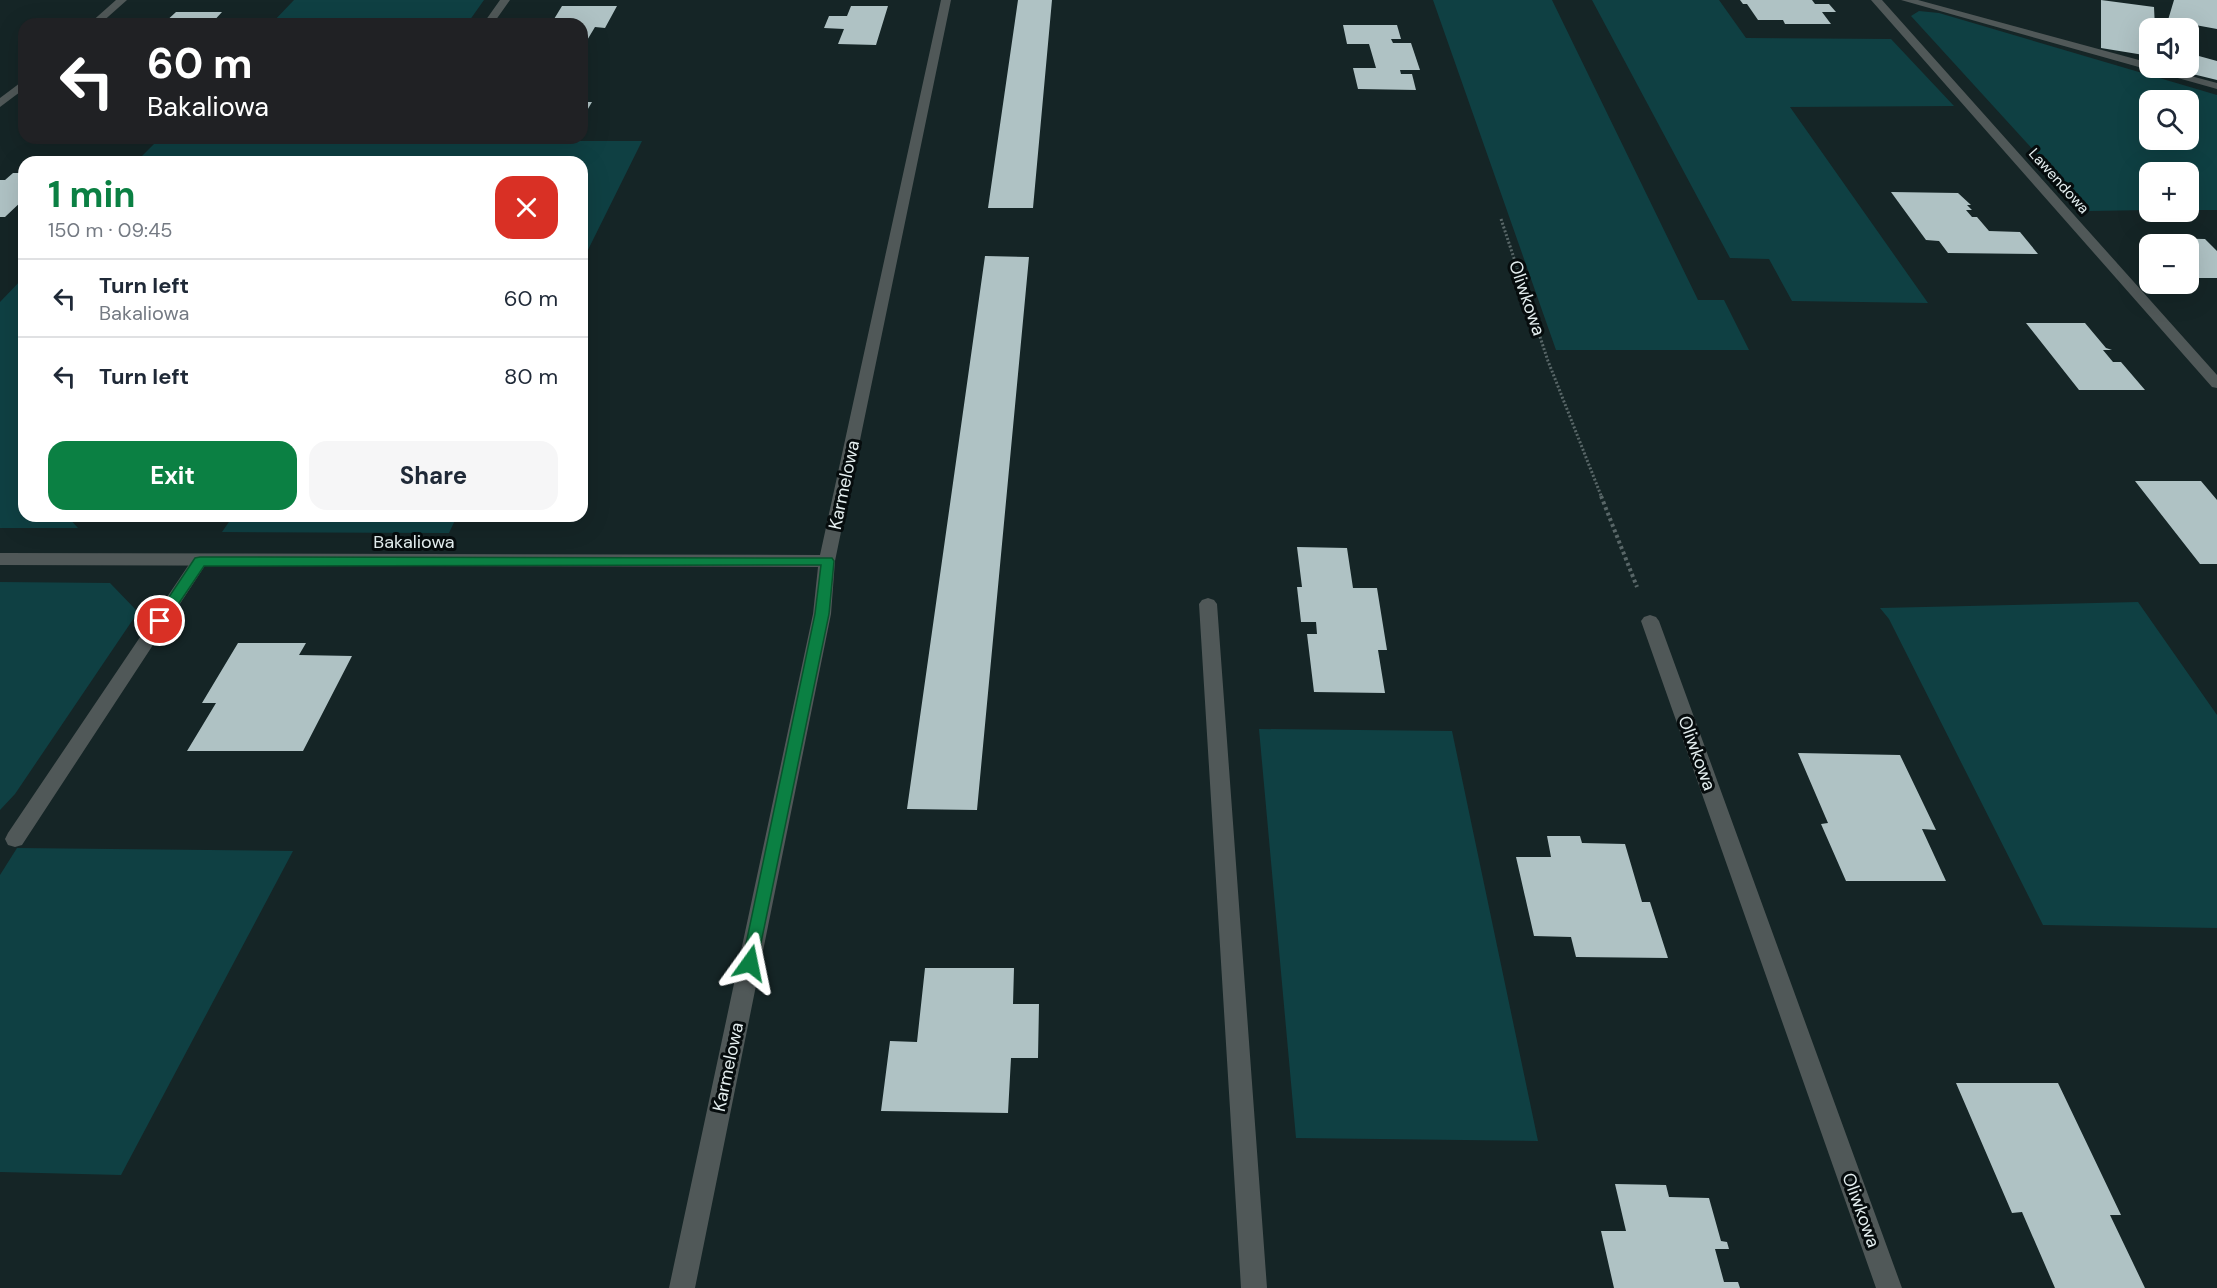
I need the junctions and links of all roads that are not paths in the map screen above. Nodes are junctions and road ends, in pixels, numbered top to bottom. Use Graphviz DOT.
graph roads {
  1 [pos="122,0"];
  2 [pos="505,0"];
  3 [pos="946,0"];
  4 [pos="1876,0"];
  5 [pos="1906,0"];
  6 [pos="101,18"];
  7 [pos="492,18"];
  8 [pos="2139,64"];
  9 [pos="2189,78"];
  10 [pos="2217,86"];
  11 [pos="18,88"];
  12 [pos="0,104"];
  13 [pos="2217,384"];
  14 [pos="0,559"];
  15 [pos="200,561"];
  16 [pos="827,561"];
  17 [pos="1208,604"];
  18 [pos="1650,621"];
  19 [pos="15,839"];
  20 [pos="682,1288"];
  21 [pos="1254,1288"];
  22 [pos="1889,1288"];
  1 -- 6 [label="street"];
  2 -- 7 [label="street"];
  3 -- 16 [label="street, Karmelowa"];
  4 -- 13 [label="street, Lawendowa"];
  5 -- 8 [label="street"];
  9 -- 10 [label="street"];
  11 -- 12 [label="street"];
  14 -- 15 [label="street, Bakaliowa"];
  15 -- 16 [label="street, Bakaliowa"];
  15 -- 19 [label="street"];
  16 -- 20 [label="street, Karmelowa"];
  17 -- 21 [label="street"];
  18 -- 22 [label="street, Oliwkowa"];
}
